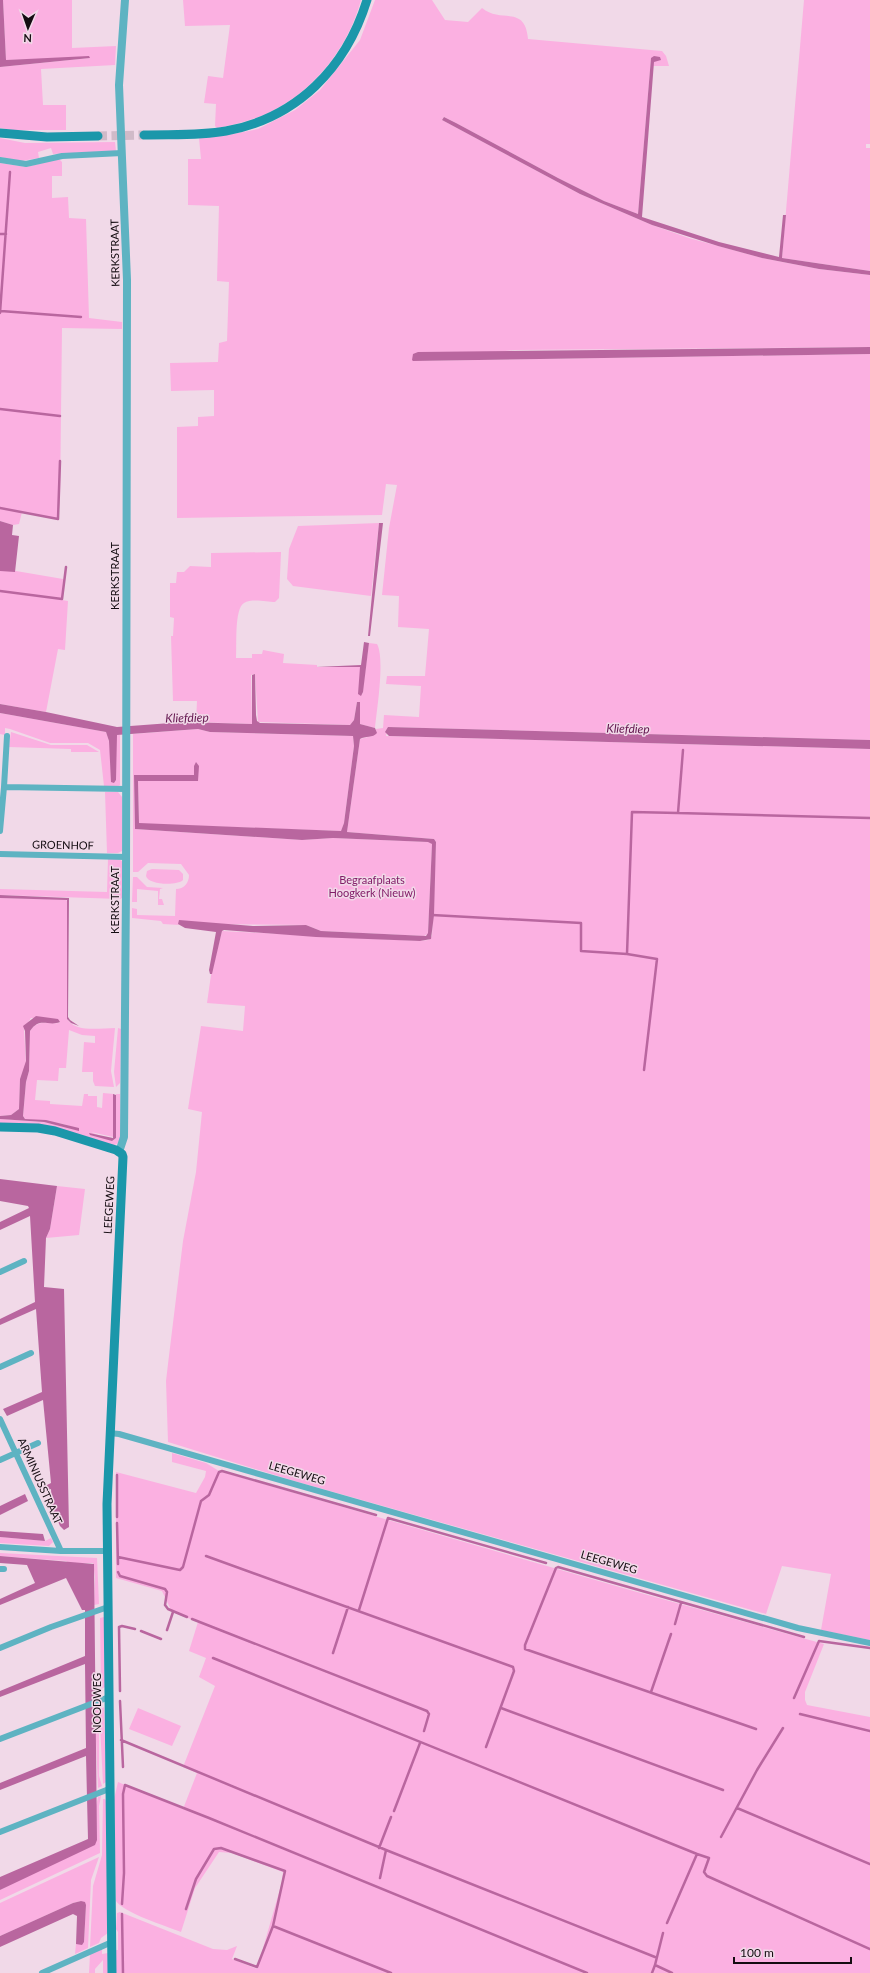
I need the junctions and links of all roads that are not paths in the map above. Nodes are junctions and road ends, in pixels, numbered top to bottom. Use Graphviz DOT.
graph roads {
  1 [pos="125,0"];
  2 [pos="367,0"];
  3 [pos="0,134"];
  4 [pos="144,135"];
  5 [pos="98,136"];
  6 [pos="122,153"];
  7 [pos="0,160"];
  8 [pos="7,736"];
  9 [pos="4,788"];
  10 [pos="126,789"];
  11 [pos="0,830"];
  12 [pos="0,854"];
  13 [pos="126,857"];
  14 [pos="0,1126"];
  15 [pos="119,1152"];
  16 [pos="24,1261"];
  17 [pos="0,1272"];
  18 [pos="31,1353"];
  19 [pos="0,1368"];
  20 [pos="0,1420"];
  21 [pos="109,1433"];
  22 [pos="38,1443"];
  23 [pos="16,1452"];
  24 [pos="0,1460"];
  25 [pos="0,1547"];
  26 [pos="60,1551"];
  27 [pos="107,1551"];
  28 [pos="104,1608"];
  29 [pos="870,1643"];
  30 [pos="0,1648"];
  31 [pos="105,1698"];
  32 [pos="0,1738"];
  33 [pos="106,1790"];
  34 [pos="0,1832"];
  35 [pos="112,1942"];
  36 [pos="42,1973"];
  37 [pos="112,1973"];
  1 -- 6 [label="street, KERKSTRAAT"];
  2 -- 4 [label="main road"];
  3 -- 5 [label="main road"];
  6 -- 7 [label="street"];
  6 -- 10 [label="street, KERKSTRAAT"];
  8 -- 9 [label="street"];
  9 -- 10 [label="street"];
  9 -- 11 [label="street"];
  10 -- 13 [label="street, KERKSTRAAT"];
  12 -- 13 [label="street, GROENHOF"];
  13 -- 15 [label="street, KERKSTRAAT"];
  14 -- 15 [label="main road"];
  15 -- 21 [label="main road, LEEGEWEG"];
  16 -- 17 [label="street"];
  18 -- 19 [label="street"];
  20 -- 23 [label="street, ARMINIUSSTRAAT"];
  21 -- 27 [label="main road, NOODWEG"];
  21 -- 29 [label="street, LEEGEWEG"];
  22 -- 23 [label="street"];
  23 -- 24 [label="street"];
  23 -- 26 [label="street, ARMINIUSSTRAAT"];
  25 -- 26 [label="street"];
  26 -- 27 [label="street"];
  27 -- 28 [label="main road, NOODWEG"];
  28 -- 30 [label="street"];
  28 -- 31 [label="main road, NOODWEG"];
  31 -- 32 [label="street"];
  31 -- 33 [label="main road, NOODWEG"];
  33 -- 34 [label="street"];
  33 -- 35 [label="main road, NOODWEG"];
  35 -- 36 [label="street"];
  35 -- 37 [label="main road, NOODWEG"];
}
